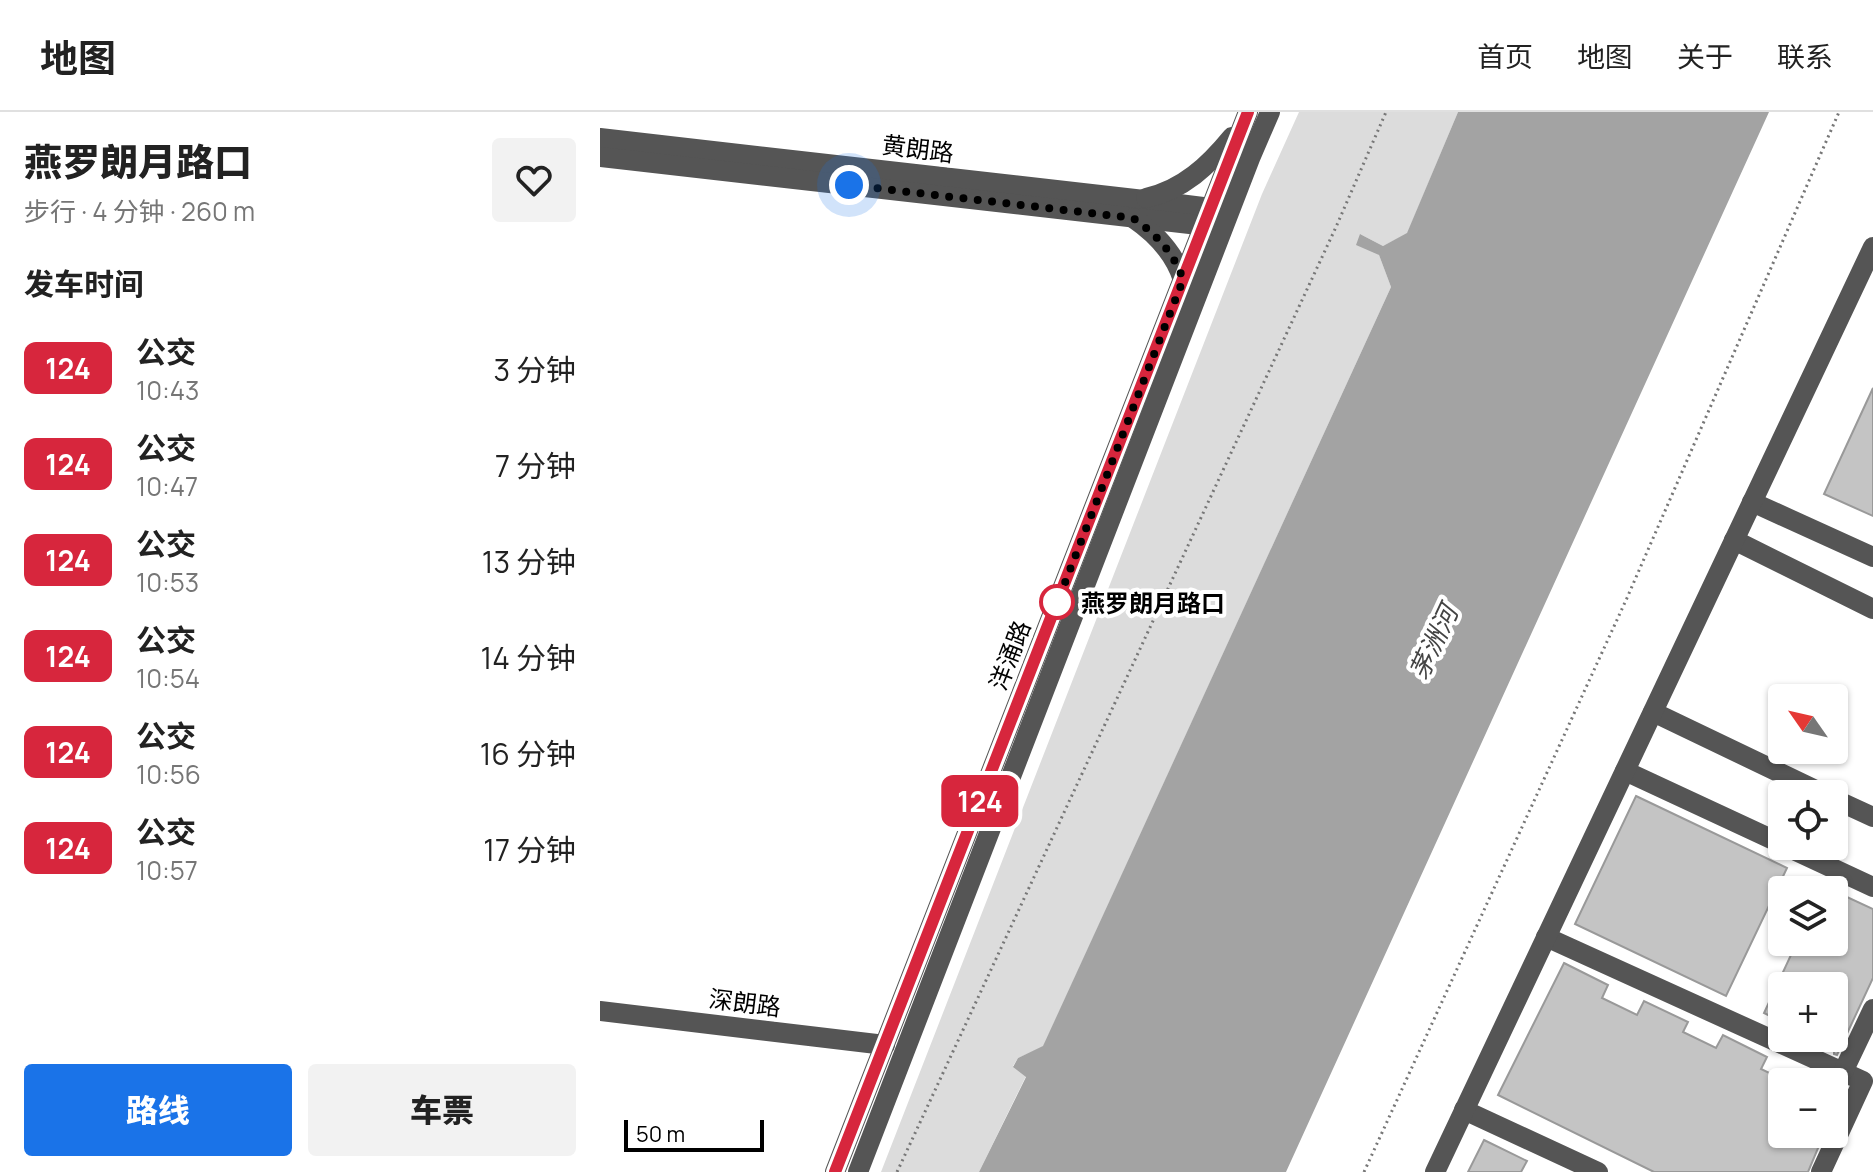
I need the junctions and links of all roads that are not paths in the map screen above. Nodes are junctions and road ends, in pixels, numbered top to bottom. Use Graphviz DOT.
graph roads {
  1 [pos="1270,112"];
  2 [pos="1248,113"];
  3 [pos="600,138"];
  4 [pos="600,157"];
  5 [pos="1136,208"];
  6 [pos="1216,220"];
  7 [pos="1873,247"];
  8 [pos="1183,280"];
  9 [pos="1752,502"];
  10 [pos="1734,540"];
  11 [pos="1873,557"];
  12 [pos="1873,609"];
  13 [pos="1653,712"];
  14 [pos="1625,771"];
  15 [pos="1795,780"];
  16 [pos="1848,805"];
  17 [pos="1873,817"];
  18 [pos="1768,838"];
  19 [pos="1816,860"];
  20 [pos="1873,887"];
  21 [pos="1546,937"];
  22 [pos="1873,1009"];
  23 [pos="600,1011"];
  24 [pos="885,1045"];
  25 [pos="1834,1068"];
  26 [pos="1845,1068"];
  27 [pos="1848,1074"];
  28 [pos="1464,1110"];
  29 [pos="1848,1114"];
  30 [pos="1832,1148"];
  31 [pos="835,1172"];
  32 [pos="858,1172"];
  33 [pos="1435,1172"];
  34 [pos="1598,1172"];
  35 [pos="1821,1172"];
  1 -- 6 [label="street, 洋涌路"];
  2 -- 5 [label="street"];
  2 -- 6 [label="street, 洋涌路"];
  3 -- 5 [label="street, 黄朗路"];
  4 -- 5 [label="street, 黄朗路"];
  5 -- 6 [label="street, 黄朗路"];
  5 -- 8 [label="street"];
  6 -- 8 [label="street, 洋涌路"];
  6 -- 32 [label="street, 洋涌路"];
  7 -- 9 [label="street"];
  8 -- 24 [label="street, 洋涌路"];
  9 -- 10 [label="street"];
  9 -- 11 [label="street"];
  10 -- 12 [label="street"];
  10 -- 13 [label="street"];
  13 -- 14 [label="street"];
  13 -- 15 [label="street"];
  14 -- 18 [label="street"];
  14 -- 21 [label="street"];
  16 -- 17 [label="street"];
  19 -- 20 [label="street"];
  21 -- 25 [label="street"];
  21 -- 28 [label="street"];
  22 -- 26 [label="street"];
  23 -- 24 [label="street, 深朗路"];
  24 -- 31 [label="street, 洋涌路"];
  27 -- 29 [label="street"];
  28 -- 33 [label="street"];
  28 -- 34 [label="street"];
  30 -- 35 [label="street"];
}
